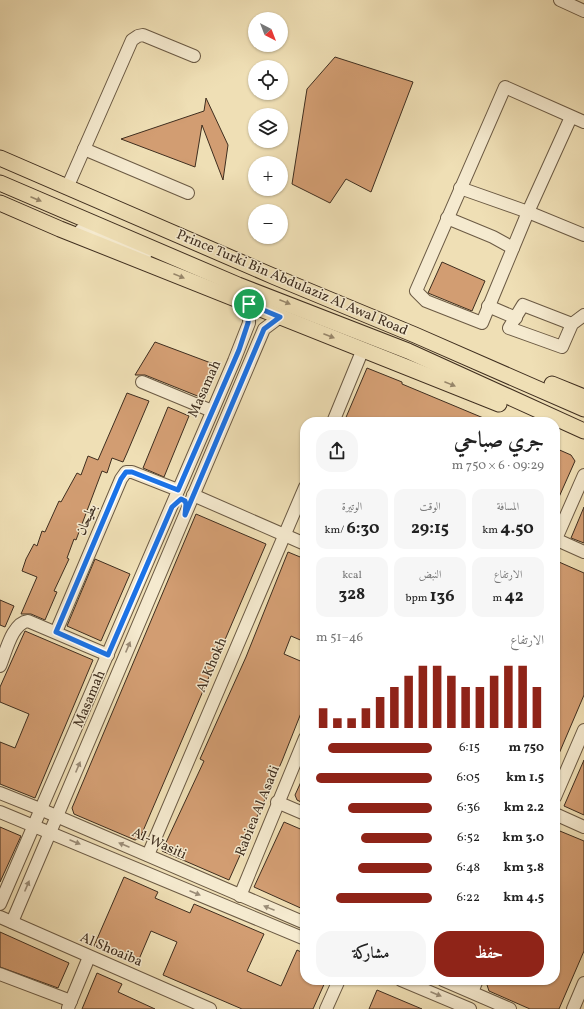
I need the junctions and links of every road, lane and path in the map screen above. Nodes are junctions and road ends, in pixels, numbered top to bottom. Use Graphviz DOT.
graph roads {
  1 [pos="560,0"];
  2 [pos="584,11"];
  3 [pos="194,56"];
  4 [pos="571,117"];
  5 [pos="584,122"];
  6 [pos="84,149"];
  7 [pos="0,157"];
  8 [pos="0,183"];
  9 [pos="68,186"];
  10 [pos="460,188"];
  11 [pos="188,193"];
  12 [pos="0,203"];
  13 [pos="528,212"];
  14 [pos="447,218"];
  15 [pos="584,235"];
  16 [pos="513,248"];
  17 [pos="238,285"];
  18 [pos="249,304"];
  19 [pos="488,306"];
  20 [pos="584,315"];
  21 [pos="280,317"];
  22 [pos="516,318"];
  23 [pos="572,324"];
  24 [pos="363,349"];
  25 [pos="234,361"];
  26 [pos="248,365"];
  27 [pos="142,382"];
  28 [pos="483,385"];
  29 [pos="584,397"];
  30 [pos="499,404"];
  31 [pos="584,409"];
  32 [pos="212,411"];
  33 [pos="335,417"];
  34 [pos="529,417"];
  35 [pos="553,417"];
  36 [pos="560,420"];
  37 [pos="560,431"];
  38 [pos="584,431"];
  39 [pos="584,442"];
  40 [pos="186,471"];
  41 [pos="584,475"];
  42 [pos="201,477"];
  43 [pos="178,490"];
  44 [pos="193,495"];
  45 [pos="300,498"];
  46 [pos="172,507"];
  47 [pos="185,515"];
  48 [pos="560,529"];
  49 [pos="284,535"];
  50 [pos="300,542"];
  51 [pos="560,542"];
  52 [pos="584,552"];
  53 [pos="56,632"];
  54 [pos="108,655"];
  55 [pos="0,666"];
  56 [pos="584,730"];
  57 [pos="300,749"];
  58 [pos="560,785"];
  59 [pos="0,793"];
  60 [pos="277,802"];
  61 [pos="40,809"];
  62 [pos="0,812"];
  63 [pos="300,812"];
  64 [pos="57,816"];
  65 [pos="560,816"];
  66 [pos="33,826"];
  67 [pos="584,827"];
  68 [pos="50,832"];
  69 [pos="148,855"];
  70 [pos="240,896"];
  71 [pos="0,904"];
  72 [pos="0,917"];
  73 [pos="300,921"];
  74 [pos="12,922"];
  75 [pos="300,937"];
  76 [pos="89,958"];
  77 [pos="0,974"];
  78 [pos="584,983"];
  79 [pos="337,985"];
  80 [pos="412,985"];
  81 [pos="455,985"];
  82 [pos="475,985"];
  83 [pos="472,992"];
  84 [pos="69,1005"];
  85 [pos="463,1008"];
  86 [pos="210,1009"];
  87 [pos="326,1009"];
  88 [pos="510,1009"];
  89 [pos="573,1009"];
  1 -- 2 [label="street"];
  3 -- 6 [label="street"];
  4 -- 5 [label="street"];
  4 -- 10 [label="street"];
  4 -- 13 [label="street"];
  6 -- 9 [label="street"];
  6 -- 11 [label="street"];
  7 -- 9 [label="main road, Prince Turki Bin Abdulaziz Al Awal Road"];
  8 -- 17 [label="main road, Prince Turki Bin Abdulaziz Al Awal Road, one-way"];
  9 -- 29 [label="main road"];
  9 -- 31 [label="main road, Prince Turki Bin Abdulaziz Al Awal Road"];
  10 -- 13 [label="street"];
  10 -- 14 [label="street"];
  12 -- 17 [label="street"];
  12 -- 18 [label="main road, one-way"];
  13 -- 15 [label="street"];
  13 -- 16 [label="street"];
  14 -- 16 [label="street"];
  14 -- 19 [label="street"];
  16 -- 19 [label="street"];
  17 -- 28 [label="main road, Prince Turki Bin Abdulaziz Al Awal Road, one-way"];
  18 -- 21 [label="main road"];
  18 -- 25 [label="street, Masamah"];
  19 -- 22 [label="street"];
  20 -- 23 [label="street"];
  21 -- 24 [label="main road, one-way"];
  21 -- 26 [label="street, Masamah"];
  22 -- 23 [label="street"];
  22 -- 23 [label="street"];
  24 -- 30 [label="main road, one-way"];
  24 -- 33 [label="street"];
  25 -- 26 [label="street"];
  25 -- 32 [label="street, Masamah"];
  26 -- 42 [label="street, Masamah"];
  27 -- 32 [label="street"];
  28 -- 30 [label="main road"];
  28 -- 35 [label="main road, Prince Turki Bin Abdulaziz Al Awal Road"];
  30 -- 34 [label="main road"];
  32 -- 40 [label="street, Masamah"];
  36 -- 38 [label="main road, Prince Turki Bin Abdulaziz Al Awal Road"];
  37 -- 39 [label="main road"];
  40 -- 42 [label="street"];
  40 -- 43 [label="street, Masamah"];
  41 -- 48 [label="street"];
  42 -- 44 [label="street, Masamah"];
  43 -- 46 [label="street, Masamah"];
  43 -- 53 [label="street, بطيحان"];
  44 -- 47 [label="street, Masamah"];
  44 -- 49 [label="street"];
  45 -- 49 [label="street, Al Khokh"];
  46 -- 47 [label="street"];
  46 -- 54 [label="street, Masamah"];
  64 -- 47 [label="street, Masamah, one-way"];
  49 -- 50 [label="street"];
  49 -- 69 [label="street, Al Khokh"];
  51 -- 52 [label="street"];
  53 -- 54 [label="street"];
  53 -- 55 [label="street"];
  54 -- 61 [label="street, Masamah"];
  56 -- 58 [label="street"];
  57 -- 60 [label="street, Rabiea Al Asadi"];
  59 -- 61 [label="street, Al-Wasiti"];
  60 -- 63 [label="street"];
  60 -- 70 [label="street, Rabiea Al Asadi"];
  61 -- 64 [label="street, Al-Wasiti"];
  61 -- 66 [label="street, Masamah"];
  62 -- 66 [label="street"];
  64 -- 68 [label="street, Masamah"];
  69 -- 64 [label="street, Al-Wasiti, one-way"];
  65 -- 67 [label="street"];
  66 -- 68 [label="street"];
  66 -- 71 [label="street, Masamah"];
  74 -- 68 [label="street, Masamah, one-way"];
  68 -- 75 [label="street, one-way"];
  69 -- 70 [label="street, Al-Wasiti"];
  73 -- 70 [label="street, Al-Wasiti, one-way"];
  72 -- 74 [label="street, Al Shoaiba"];
  74 -- 76 [label="street, Al Shoaiba"];
  76 -- 84 [label="street"];
  76 -- 86 [label="street, Al Shoaiba"];
  77 -- 84 [label="street"];
  78 -- 89 [label="street"];
  79 -- 87 [label="street"];
  80 -- 85 [label="street, one-way"];
  81 -- 83 [label="street"];
  82 -- 83 [label="street"];
  83 -- 88 [label="street"];
}
